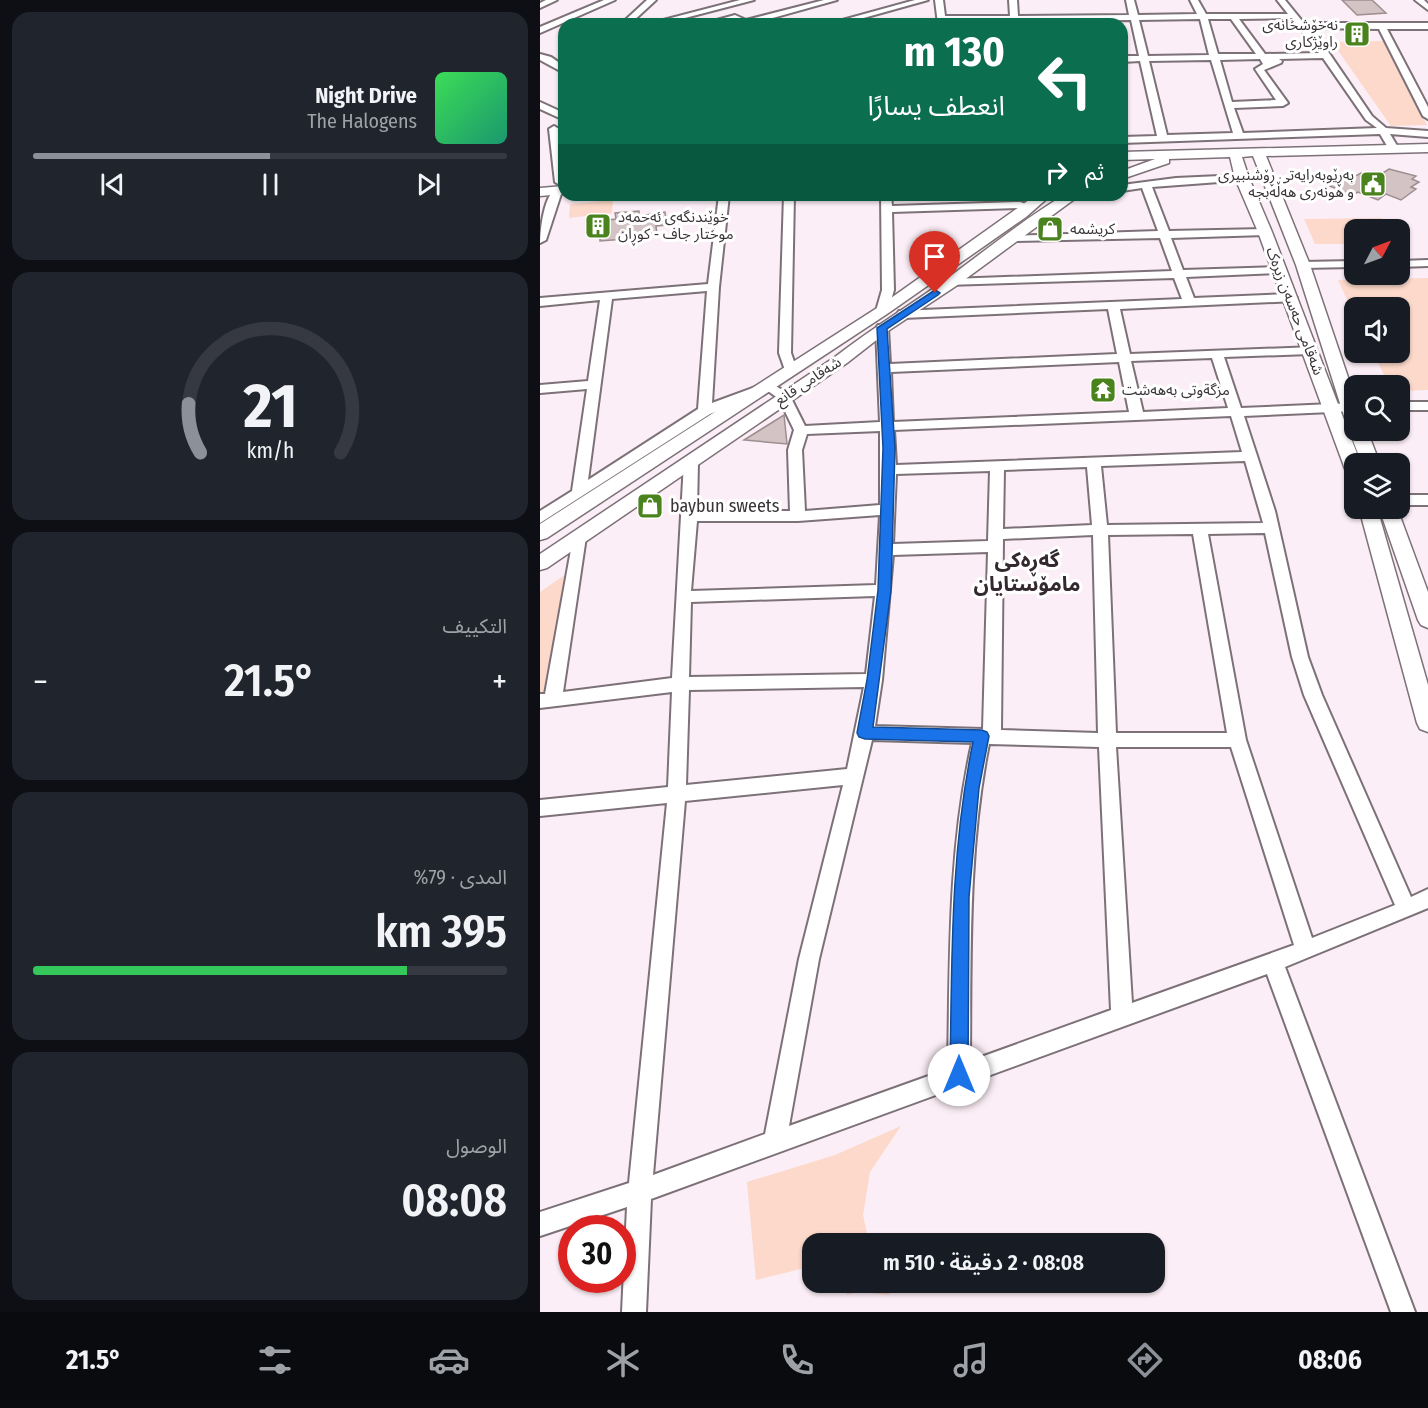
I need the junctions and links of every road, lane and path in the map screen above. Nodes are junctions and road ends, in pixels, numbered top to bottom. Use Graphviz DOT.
graph roads {
  1 [pos="553,0"];
  2 [pos="611,0"];
  3 [pos="652,0"];
  4 [pos="750,0"];
  5 [pos="800,0"];
  6 [pos="833,0"];
  7 [pos="924,0"];
  8 [pos="939,0"];
  9 [pos="1013,0"];
  10 [pos="1130,0"];
  11 [pos="1194,0"];
  12 [pos="1281,0"];
  13 [pos="1290,0"];
  14 [pos="1419,0"];
  15 [pos="540,6"];
  16 [pos="1428,9"];
  17 [pos="735,16"];
  18 [pos="1233,16"];
  19 [pos="1294,16"];
  20 [pos="1134,17"];
  21 [pos="1203,17"];
  22 [pos="568,18"];
  23 [pos="632,18"];
  24 [pos="676,18"];
  25 [pos="728,18"];
  26 [pos="738,18"];
  27 [pos="765,18"];
  28 [pos="855,18"];
  29 [pos="941,18"];
  30 [pos="1015,18"];
  31 [pos="1120,18"];
  32 [pos="558,22"];
  33 [pos="1311,26"];
  34 [pos="1382,26"];
  35 [pos="1428,26"];
  36 [pos="540,30"];
  37 [pos="1326,55"];
  38 [pos="1215,58"];
  39 [pos="1128,59"];
  40 [pos="1145,59"];
  41 [pos="1266,62"];
  42 [pos="540,105"];
  43 [pos="1228,105"];
  44 [pos="558,114"];
  45 [pos="1428,116"];
  46 [pos="558,127"];
  47 [pos="540,132"];
  48 [pos="1239,135"];
  49 [pos="1386,137"];
  50 [pos="1163,138"];
  51 [pos="1128,140"];
  52 [pos="1427,141"];
  53 [pos="1128,147"];
  54 [pos="1258,152"];
  55 [pos="1235,153"];
  56 [pos="1182,154"];
  57 [pos="1128,156"];
  58 [pos="1128,173"];
  59 [pos="1242,178"];
  60 [pos="540,183"];
  61 [pos="1146,184"];
  62 [pos="558,186"];
  63 [pos="558,187"];
  64 [pos="1128,187"];
  65 [pos="540,192"];
  66 [pos="558,194"];
  67 [pos="723,201"];
  68 [pos="789,201"];
  69 [pos="886,201"];
  70 [pos="1039,201"];
  71 [pos="1060,201"];
  72 [pos="886,209"];
  73 [pos="1029,214"];
  74 [pos="1265,232"];
  75 [pos="1164,234"];
  76 [pos="1010,238"];
  77 [pos="540,240"];
  78 [pos="1428,263"];
  79 [pos="1344,264"];
  80 [pos="1410,264"];
  81 [pos="1303,265"];
  82 [pos="1280,270"];
  83 [pos="1180,274"];
  84 [pos="951,283"];
  85 [pos="713,287"];
  86 [pos="607,296"];
  87 [pos="1291,298"];
  88 [pos="540,302"];
  89 [pos="1189,302"];
  90 [pos="1113,306"];
  91 [pos="903,314"];
  92 [pos="882,319"];
  93 [pos="1310,350"];
  94 [pos="1217,354"];
  95 [pos="1124,358"];
  96 [pos="886,368"];
  97 [pos="791,370"];
  98 [pos="594,384"];
  99 [pos="769,386"];
  100 [pos="540,389"];
  101 [pos="784,397"];
  102 [pos="1344,397"];
  103 [pos="1344,404"];
  104 [pos="1410,407"];
  105 [pos="1427,408"];
  106 [pos="1344,410"];
  107 [pos="705,411"];
  108 [pos="1237,413"];
  109 [pos="1137,417"];
  110 [pos="889,427"];
  111 [pos="801,430"];
  112 [pos="1251,456"];
  113 [pos="1093,461"];
  114 [pos="691,462"];
  115 [pos="997,465"];
  116 [pos="889,470"];
  117 [pos="579,492"];
  118 [pos="1410,500"];
  119 [pos="1428,500"];
  120 [pos="887,510"];
  121 [pos="690,516"];
  122 [pos="798,516"];
  123 [pos="540,518"];
  124 [pos="1371,519"];
  125 [pos="1392,519"];
  126 [pos="1272,528"];
  127 [pos="1100,530"];
  128 [pos="1200,530"];
  129 [pos="540,533"];
  130 [pos="579,537"];
  131 [pos="995,540"];
  132 [pos="885,550"];
  133 [pos="540,562"];
  134 [pos="884,590"];
  135 [pos="683,597"];
  136 [pos="1428,620"];
  137 [pos="874,680"];
  138 [pos="680,684"];
  139 [pos="547,700"];
  140 [pos="1428,723"];
  141 [pos="865,733"];
  142 [pos="987,736"];
  143 [pos="1107,740"];
  144 [pos="1237,740"];
  145 [pos="854,776"];
  146 [pos="677,792"];
  147 [pos="540,808"];
  148 [pos="1428,898"];
  149 [pos="1407,909"];
  150 [pos="1306,950"];
  151 [pos="1272,961"];
  152 [pos="1122,1016"];
  153 [pos="959,1075"];
  154 [pos="775,1142"];
  155 [pos="640,1191"];
  156 [pos="540,1224"];
  157 [pos="634,1312"];
  158 [pos="1403,1312"];
  1 -- 15 [label="street"];
  2 -- 22 [label="street"];
  3 -- 23 [label="street"];
  4 -- 24 [label="street"];
  5 -- 17 [label="street"];
  6 -- 27 [label="street"];
  7 -- 28 [label="street"];
  8 -- 29 [label="street"];
  9 -- 30 [label="street"];
  10 -- 20 [label="street"];
  11 -- 21 [label="street"];
  12 -- 19 [label="street"];
  13 -- 33 [label="street"];
  14 -- 16 [label="street"];
  17 -- 25 [label="street"];
  17 -- 26 [label="street"];
  18 -- 19 [label="street"];
  18 -- 21 [label="street"];
  18 -- 41 [label="street"];
  19 -- 37 [label="street"];
  20 -- 21 [label="street"];
  20 -- 31 [label="street"];
  20 -- 40 [label="street"];
  21 -- 38 [label="street"];
  32 -- 36 [label="street"];
  33 -- 34 [label="street"];
  33 -- 49 [label="street"];
  34 -- 35 [label="street"];
  34 -- 45 [label="street"];
  37 -- 41 [label="street"];
  37 -- 49 [label="street"];
  38 -- 40 [label="street"];
  38 -- 41 [label="street"];
  38 -- 43 [label="street"];
  39 -- 40 [label="street"];
  40 -- 50 [label="street"];
  41 -- 43 [label="street"];
  42 -- 44 [label="street"];
  43 -- 48 [label="street"];
  46 -- 47 [label="street"];
  48 -- 49 [label="street"];
  48 -- 50 [label="street"];
  49 -- 52 [label="main road"];
  49 -- 52 [label="street"];
  49 -- 53 [label="main road"];
  49 -- 54 [label="main road"];
  50 -- 51 [label="street"];
  54 -- 55 [label="main road"];
  54 -- 81 [label="main road, شەقامی حەسەن زیرەک"];
  55 -- 56 [label="main road"];
  55 -- 59 [label="main road, شەقامی حەسەن زیرەک"];
  56 -- 57 [label="main road"];
  56 -- 58 [label="main road"];
  59 -- 61 [label="street"];
  59 -- 74 [label="main road, شەقامی حەسەن زیرەک"];
  60 -- 62 [label="main road"];
  61 -- 64 [label="street"];
  61 -- 75 [label="street"];
  63 -- 65 [label="main road"];
  66 -- 77 [label="street"];
  67 -- 85 [label="street"];
  68 -- 97 [label="street"];
  69 -- 72 [label="street"];
  70 -- 73 [label="main road, شەقامی قانع"];
  71 -- 73 [label="main road, شەقامی قانع"];
  72 -- 73 [label="street"];
  72 -- 92 [label="street"];
  73 -- 76 [label="main road, شەقامی قانع"];
  73 -- 92 [label="main road, شەقامی قانع"];
  74 -- 75 [label="street"];
  74 -- 82 [label="main road, شەقامی حەسەن زیرەک"];
  75 -- 76 [label="street"];
  75 -- 83 [label="street"];
  76 -- 84 [label="main road, شەقامی قانع"];
  78 -- 80 [label="street"];
  79 -- 81 [label="street"];
  81 -- 102 [label="main road, شەقامی حەسەن زیرەک"];
  82 -- 83 [label="street"];
  82 -- 87 [label="main road, شەقامی حەسەن زیرەک"];
  83 -- 84 [label="street"];
  83 -- 89 [label="street"];
  84 -- 91 [label="main road, شەقامی قانع"];
  85 -- 86 [label="street"];
  85 -- 107 [label="street"];
  86 -- 88 [label="street"];
  86 -- 98 [label="street"];
  87 -- 89 [label="street"];
  87 -- 93 [label="main road, شەقامی حەسەن زیرەک"];
  89 -- 90 [label="street"];
  90 -- 91 [label="street"];
  90 -- 95 [label="street"];
  91 -- 92 [label="main road, شەقامی قانع"];
  92 -- 96 [label="street"];
  92 -- 97 [label="main road, شەقامی قانع"];
  92 -- 101 [label="main road, شەقامی قانع"];
  93 -- 94 [label="street"];
  93 -- 103 [label="main road, شەقامی حەسەن زیرەک"];
  94 -- 95 [label="street"];
  94 -- 108 [label="street"];
  95 -- 96 [label="street"];
  95 -- 109 [label="street"];
  96 -- 110 [label="street"];
  97 -- 99 [label="main road, شەقامی قانع"];
  98 -- 100 [label="street"];
  98 -- 117 [label="street"];
  99 -- 101 [label="street"];
  99 -- 107 [label="street"];
  99 -- 129 [label="main road, شەقامی قانع"];
  101 -- 111 [label="street"];
  101 -- 114 [label="main road, شەقامی قانع"];
  104 -- 105 [label="street"];
  106 -- 108 [label="street"];
  107 -- 117 [label="street"];
  108 -- 109 [label="street"];
  108 -- 112 [label="street"];
  109 -- 110 [label="street"];
  110 -- 111 [label="street"];
  110 -- 116 [label="street"];
  111 -- 122 [label="street"];
  112 -- 113 [label="street"];
  112 -- 126 [label="street"];
  113 -- 115 [label="street"];
  113 -- 127 [label="street"];
  114 -- 121 [label="street"];
  114 -- 130 [label="main road, شەقامی قانع"];
  115 -- 116 [label="street"];
  115 -- 131 [label="street"];
  116 -- 120 [label="street"];
  117 -- 123 [label="street"];
  118 -- 119 [label="street"];
  120 -- 122 [label="street"];
  120 -- 132 [label="street"];
  121 -- 122 [label="street"];
  121 -- 135 [label="street"];
  124 -- 140 [label="main road"];
  125 -- 136 [label="main road"];
  126 -- 128 [label="street"];
  126 -- 149 [label="street"];
  127 -- 128 [label="street"];
  127 -- 131 [label="street"];
  127 -- 143 [label="street"];
  128 -- 144 [label="street"];
  130 -- 133 [label="main road, شەقامی قانع"];
  130 -- 139 [label="street"];
  131 -- 132 [label="street"];
  131 -- 142 [label="street"];
  132 -- 134 [label="street"];
  134 -- 135 [label="street"];
  134 -- 137 [label="street"];
  135 -- 138 [label="street"];
  137 -- 138 [label="street"];
  137 -- 141 [label="street"];
  138 -- 139 [label="street"];
  138 -- 146 [label="street"];
  141 -- 142 [label="street"];
  141 -- 145 [label="street"];
  142 -- 143 [label="street"];
  142 -- 153 [label="street"];
  143 -- 144 [label="street"];
  143 -- 152 [label="street"];
  144 -- 150 [label="street"];
  145 -- 146 [label="street"];
  145 -- 154 [label="street"];
  146 -- 147 [label="street"];
  146 -- 155 [label="street"];
  148 -- 149 [label="street"];
  149 -- 150 [label="street"];
  150 -- 151 [label="street"];
  151 -- 152 [label="street"];
  151 -- 158 [label="street"];
  152 -- 153 [label="street"];
  153 -- 154 [label="street"];
  154 -- 155 [label="street"];
  155 -- 156 [label="street"];
  155 -- 157 [label="street"];
}
